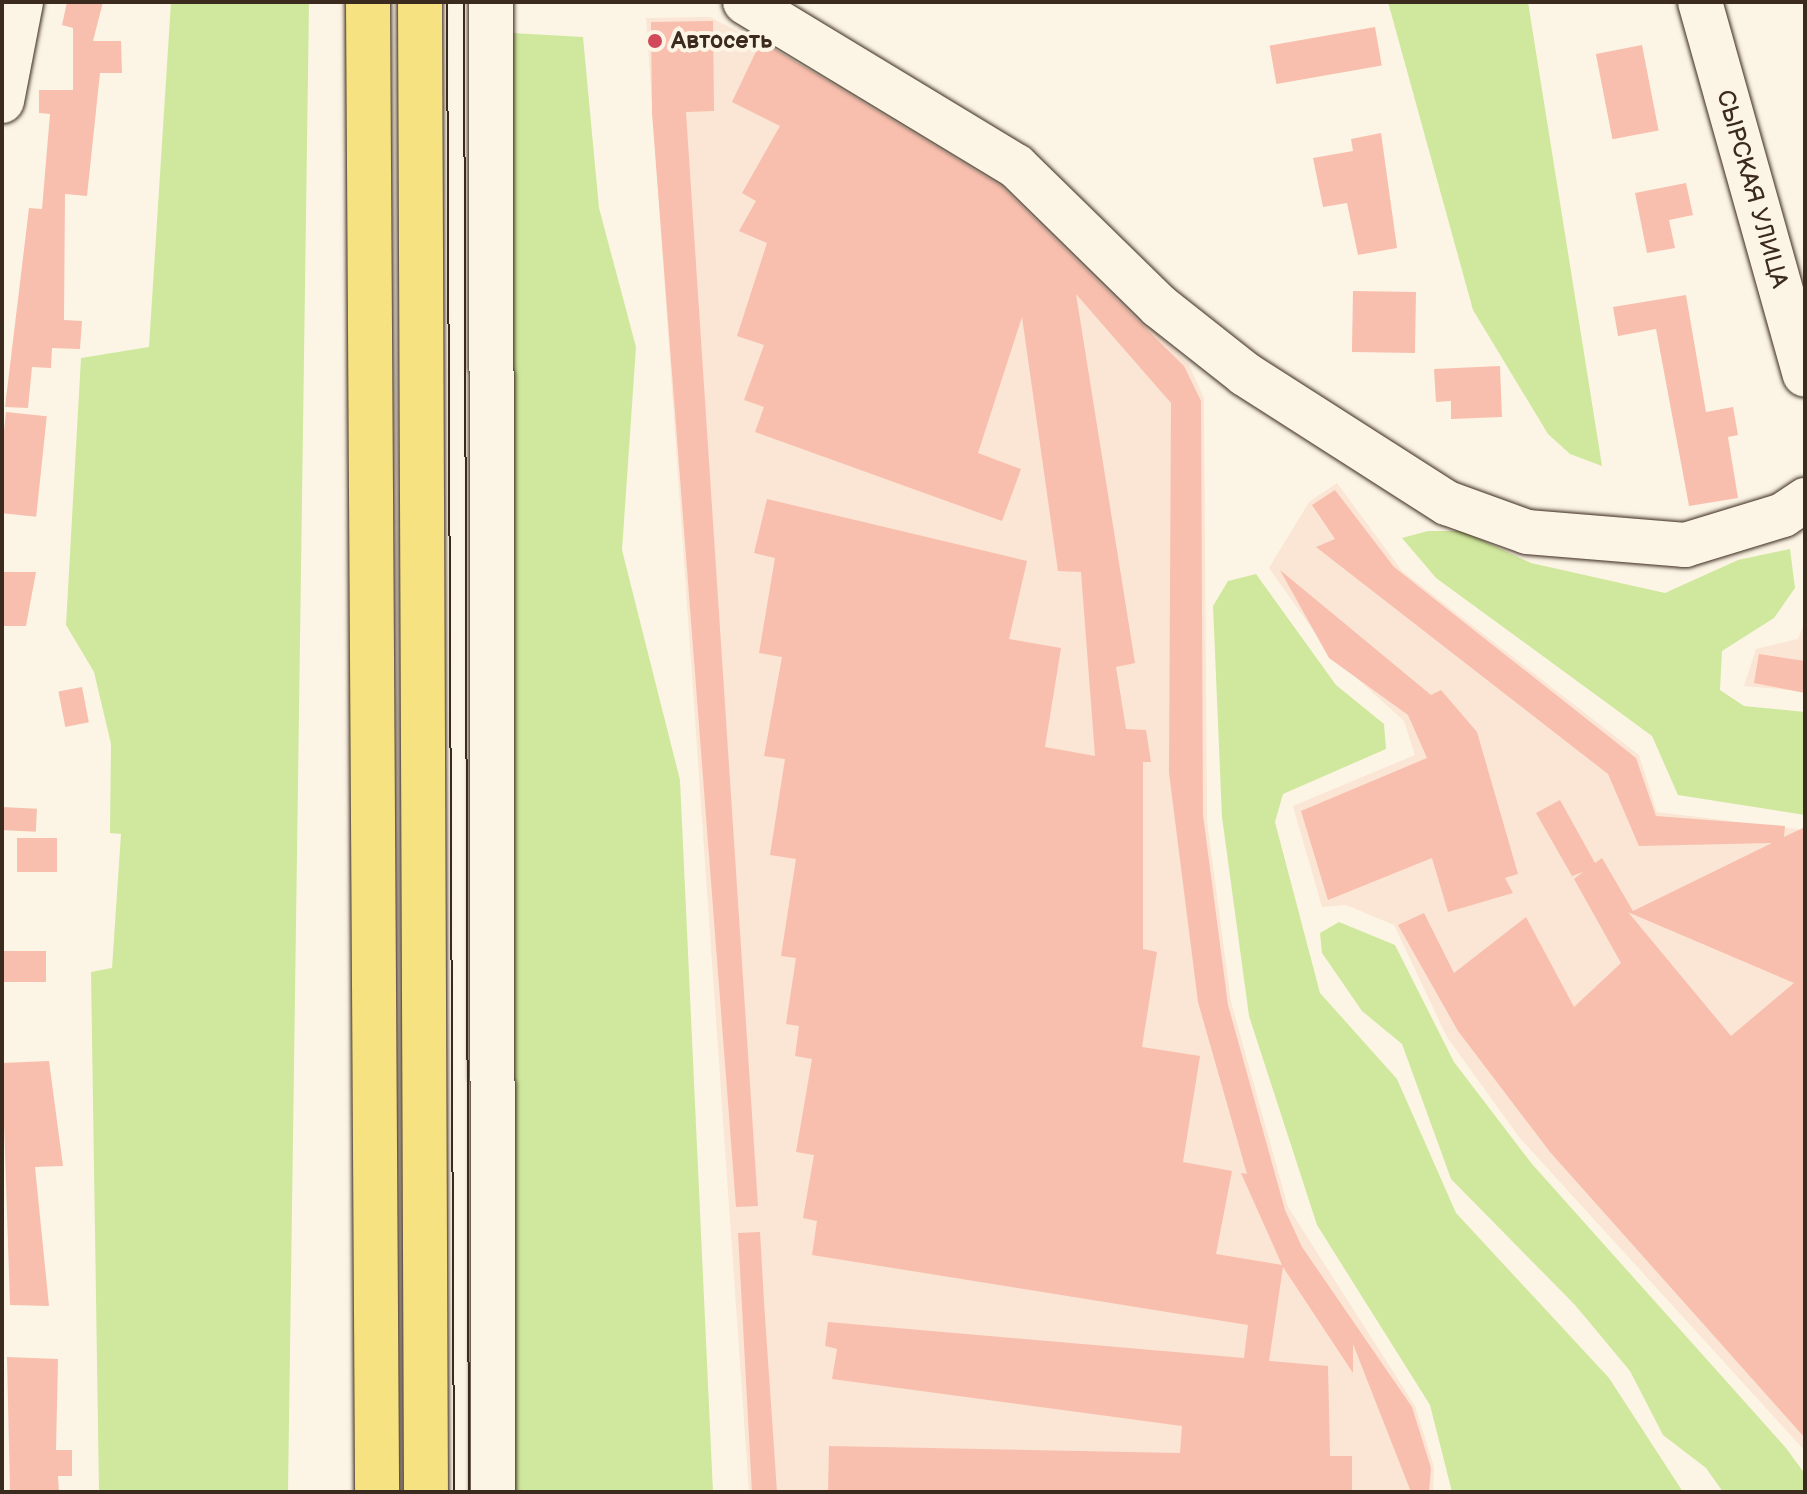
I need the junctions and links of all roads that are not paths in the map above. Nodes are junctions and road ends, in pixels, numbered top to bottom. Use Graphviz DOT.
graph roads {
  1 [pos="21,2"];
  2 [pos="368,2"];
  3 [pos="420,2"];
  4 [pos="491,2"];
  5 [pos="745,2"];
  6 [pos="1700,2"];
  7 [pos="2,101"];
  8 [pos="1805,375"];
  9 [pos="1805,500"];
  10 [pos="377,1492"];
  11 [pos="426,1492"];
  12 [pos="493,1492"];
  1 -- 7 [label="street"];
  2 -- 10 [label="main road"];
  3 -- 11 [label="main road"];
  4 -- 12 [label="street"];
  5 -- 9 [label="street"];
  6 -- 8 [label="street, СЫРСКАЯ УЛИЦА"];
}
